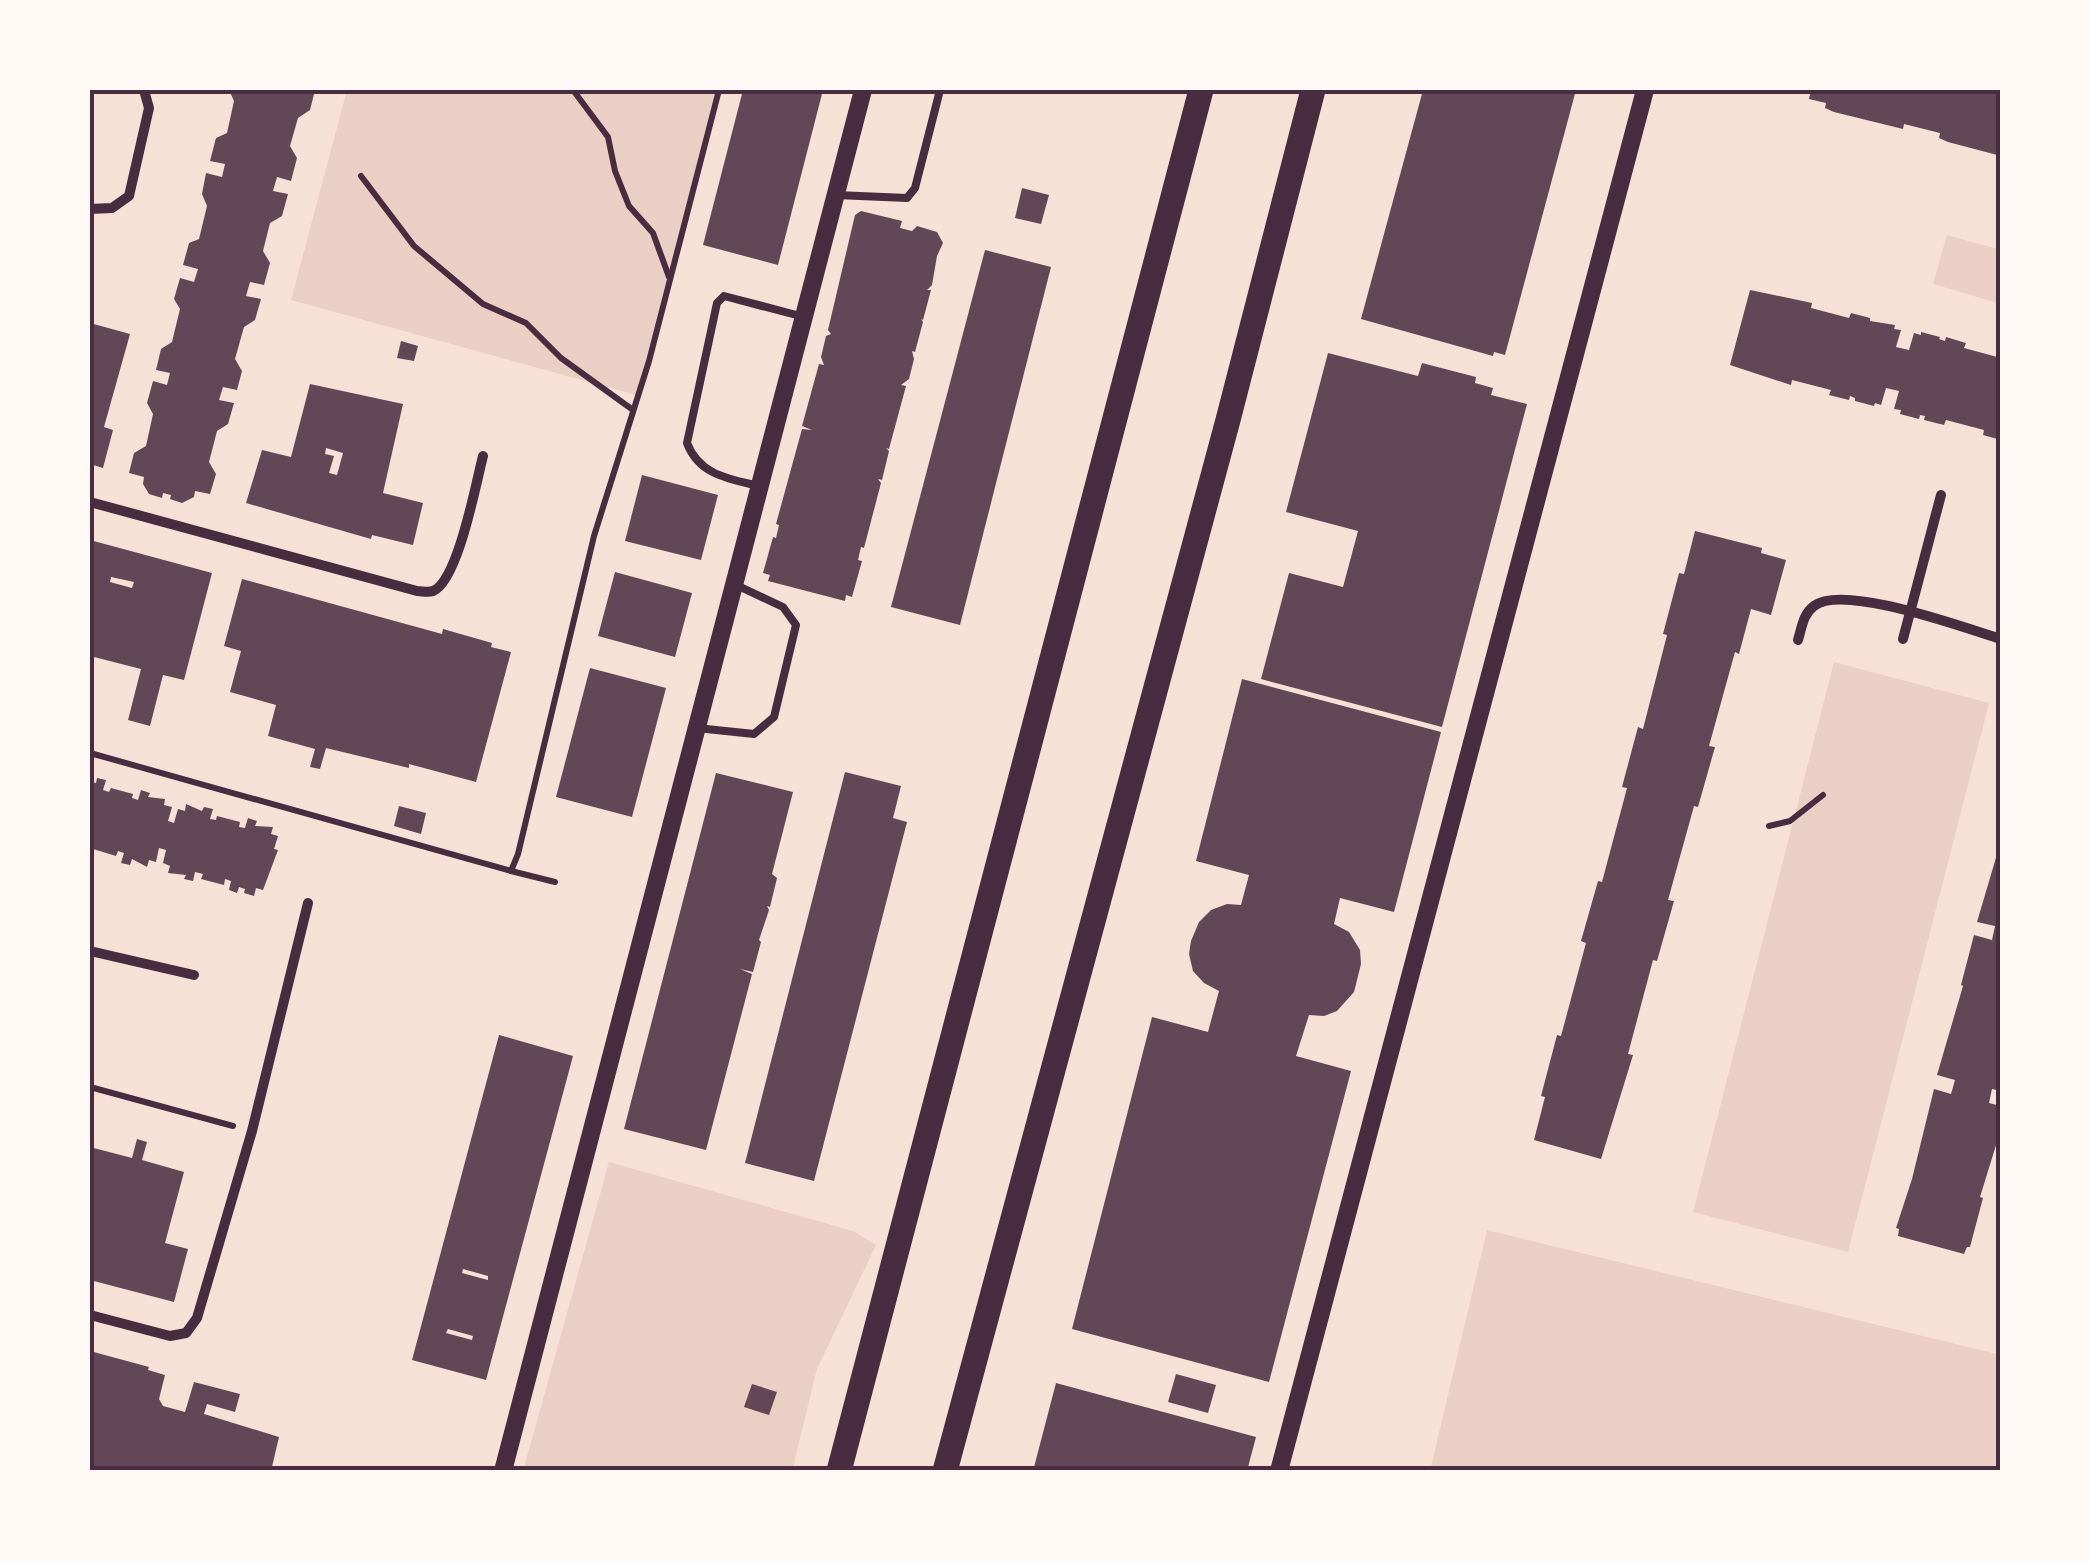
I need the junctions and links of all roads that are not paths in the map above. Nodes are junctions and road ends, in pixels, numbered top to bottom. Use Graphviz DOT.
graph roads {
  1 [pos="144,90"];
  2 [pos="864,90"];
  3 [pos="940,90"];
  4 [pos="1201,90"];
  5 [pos="1296,90"];
  6 [pos="1313,90"];
  7 [pos="1645,90"];
  8 [pos="836,195"];
  9 [pos="1285,202"];
  10 [pos="90,209"];
  11 [pos="804,316"];
  12 [pos="483,456"];
  13 [pos="760,486"];
  14 [pos="1941,495"];
  15 [pos="90,502"];
  16 [pos="734,584"];
  17 [pos="1911,611"];
  18 [pos="1904,639"];
  19 [pos="2001,639"];
  20 [pos="1798,640"];
  21 [pos="697,728"];
  22 [pos="308,903"];
  23 [pos="90,951"];
  24 [pos="194,976"];
  25 [pos="90,1315"];
  26 [pos="502,1471"];
  27 [pos="840,1471"];
  28 [pos="945,1471"];
  29 [pos="1280,1471"];
  1 -- 10 [label="street"];
  2 -- 8 [label="street"];
  3 -- 8 [label="lane"];
  4 -- 27 [label="main road"];
  5 -- 9 [label="main road"];
  6 -- 9 [label="main road"];
  7 -- 29 [label="street"];
  8 -- 11 [label="street"];
  9 -- 28 [label="main road"];
  11 -- 13 [label="street"];
  11 -- 13 [label="lane"];
  12 -- 15 [label="street"];
  13 -- 16 [label="street"];
  14 -- 17 [label="street"];
  16 -- 21 [label="street"];
  16 -- 21 [label="lane"];
  17 -- 18 [label="street"];
  17 -- 19 [label="street"];
  17 -- 20 [label="street"];
  21 -- 26 [label="street"];
  22 -- 25 [label="street"];
  23 -- 24 [label="street"];
}
